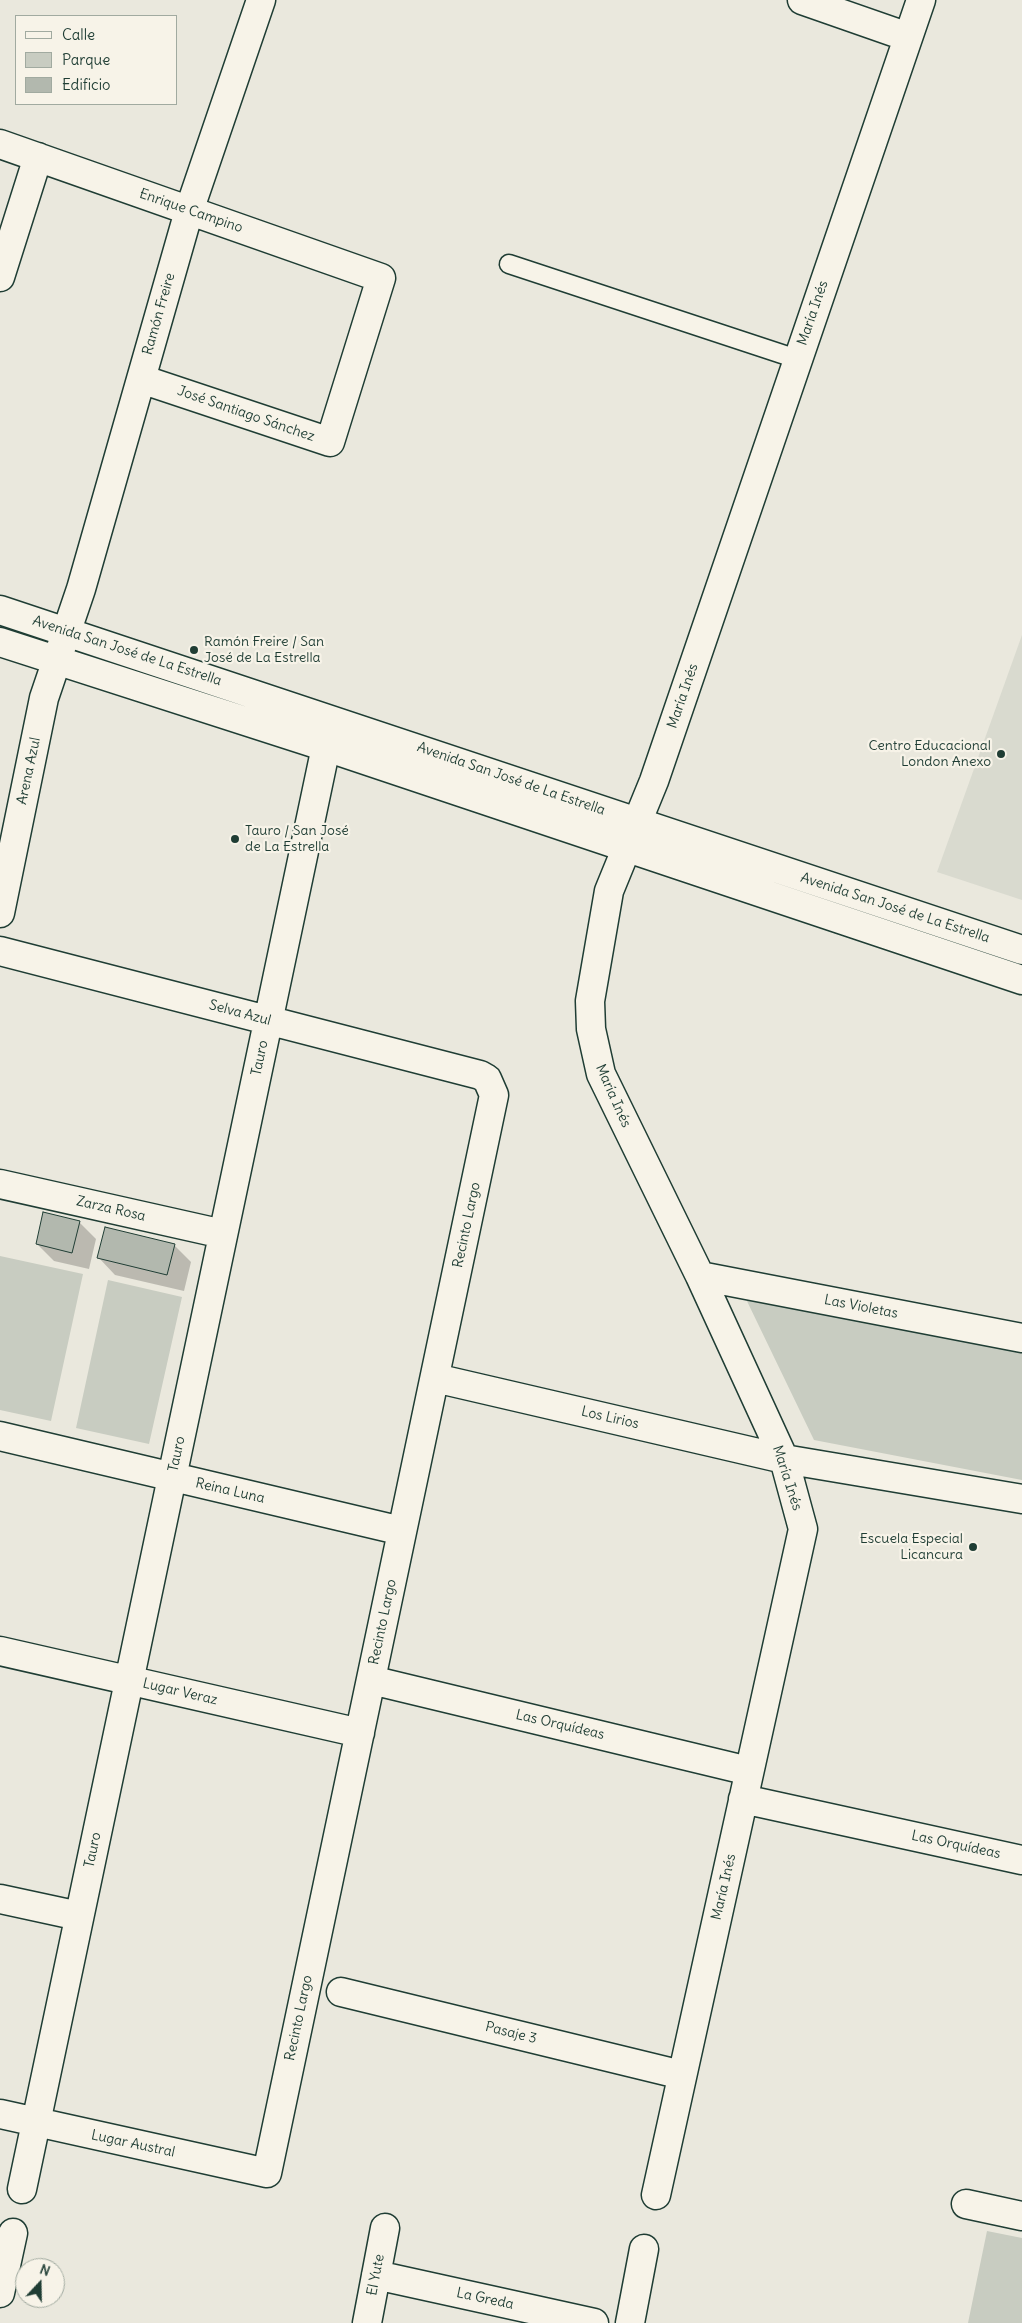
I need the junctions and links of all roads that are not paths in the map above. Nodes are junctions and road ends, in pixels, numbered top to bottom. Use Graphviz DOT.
graph roads {
  1 [pos="261,0"];
  2 [pos="802,0"];
  3 [pos="921,0"];
  4 [pos="908,37"];
  5 [pos="0,144"];
  6 [pos="38,157"];
  7 [pos="189,211"];
  8 [pos="509,264"];
  9 [pos="0,277"];
  10 [pos="382,278"];
  11 [pos="797,360"];
  12 [pos="141,379"];
  13 [pos="0,610"];
  14 [pos="68,632"];
  15 [pos="0,642"];
  16 [pos="58,661"];
  17 [pos="331,719"];
  18 [pos="326,747"];
  19 [pos="637,822"];
  20 [pos="626,848"];
  21 [pos="0,913"];
  22 [pos="1022,950"];
  23 [pos="0,951"];
  24 [pos="1022,980"];
  25 [pos="268,1021"];
  26 [pos="480,1075"];
  27 [pos="0,1184"];
  28 [pos="223,1234"];
  29 [pos="700,1276"];
  30 [pos="1022,1338"];
  31 [pos="435,1378"];
  32 [pos="0,1436"];
  33 [pos="784,1459"];
  34 [pos="172,1477"];
  35 [pos="1022,1499"];
  36 [pos="402,1531"];
  37 [pos="0,1651"];
  38 [pos="371,1680"];
  39 [pos="129,1681"];
  40 [pos="360,1733"];
  41 [pos="749,1771"];
  42 [pos="744,1799"];
  43 [pos="1022,1860"];
  44 [pos="0,1899"];
  45 [pos="79,1916"];
  46 [pos="341,1992"];
  47 [pos="682,2075"];
  48 [pos="0,2114"];
  49 [pos="36,2122"];
  50 [pos="266,2173"];
  51 [pos="22,2189"];
  52 [pos="656,2195"];
  53 [pos="966,2204"];
  54 [pos="1022,2216"];
  55 [pos="384,2228"];
  56 [pos="13,2233"];
  57 [pos="644,2249"];
  58 [pos="376,2275"];
  59 [pos="0,2293"];
  60 [pos="586,2322"];
  61 [pos="366,2323"];
  62 [pos="630,2323"];
  1 -- 7 [label="street, Ramón Freire"];
  2 -- 4 [label="street"];
  3 -- 4 [label="street, María Inés"];
  4 -- 11 [label="street, María Inés"];
  5 -- 6 [label="street, Enrique Campino"];
  6 -- 7 [label="street, Enrique Campino"];
  6 -- 9 [label="street"];
  7 -- 10 [label="street, Enrique Campino"];
  7 -- 12 [label="street, Ramón Freire"];
  8 -- 11 [label="lane"];
  10 -- 12 [label="street, José Santiago Sánchez"];
  11 -- 19 [label="street, María Inés"];
  12 -- 14 [label="street, Ramón Freire"];
  13 -- 14 [label="street, Avenida San José de La Estrella"];
  14 -- 16 [label="street, Arena Azul"];
  14 -- 17 [label="street, Avenida San José de La Estrella"];
  15 -- 16 [label="street, Avenida San José de La Estrella"];
  16 -- 18 [label="street, Avenida San José de La Estrella"];
  16 -- 21 [label="street, Arena Azul"];
  17 -- 18 [label="street, Tauro"];
  17 -- 19 [label="street, Avenida San José de La Estrella"];
  18 -- 20 [label="street, Avenida San José de La Estrella"];
  18 -- 25 [label="street, Tauro"];
  19 -- 20 [label="street, María Inés"];
  19 -- 22 [label="street, Avenida San José de La Estrella"];
  20 -- 24 [label="street, Avenida San José de La Estrella"];
  20 -- 29 [label="street, María Inés"];
  23 -- 25 [label="street, Selva Azul"];
  25 -- 26 [label="street, Selva Azul"];
  25 -- 28 [label="street, Tauro"];
  26 -- 31 [label="street, Recinto Largo"];
  27 -- 28 [label="street, Zarza Rosa"];
  28 -- 34 [label="street, Tauro"];
  29 -- 30 [label="street, Las Violetas"];
  29 -- 33 [label="street, María Inés"];
  31 -- 33 [label="street, Los Lirios"];
  31 -- 36 [label="street, Recinto Largo"];
  32 -- 34 [label="street, Reina Luna"];
  33 -- 35 [label="street"];
  33 -- 41 [label="street, María Inés"];
  34 -- 36 [label="street, Reina Luna"];
  34 -- 39 [label="street, Tauro"];
  36 -- 38 [label="street, Recinto Largo"];
  37 -- 39 [label="street, Lugar Veraz"];
  38 -- 40 [label="street, Recinto Largo"];
  38 -- 41 [label="street, Las Orquídeas"];
  39 -- 40 [label="street, Lugar Veraz"];
  39 -- 45 [label="street, Tauro"];
  40 -- 50 [label="street, Recinto Largo"];
  41 -- 42 [label="street, María Inés"];
  42 -- 43 [label="street, Las Orquídeas"];
  42 -- 47 [label="street, María Inés"];
  44 -- 45 [label="street"];
  45 -- 49 [label="street, Tauro"];
  46 -- 47 [label="street, Pasaje 3"];
  47 -- 52 [label="street, María Inés"];
  48 -- 49 [label="street, Lugar Austral"];
  49 -- 50 [label="street, Lugar Austral"];
  49 -- 51 [label="street, Tauro"];
  53 -- 54 [label="street"];
  55 -- 58 [label="street, El Yute"];
  56 -- 59 [label="street"];
  57 -- 62 [label="street"];
  58 -- 60 [label="street, La Greda"];
  58 -- 61 [label="street, El Yute"];
}
